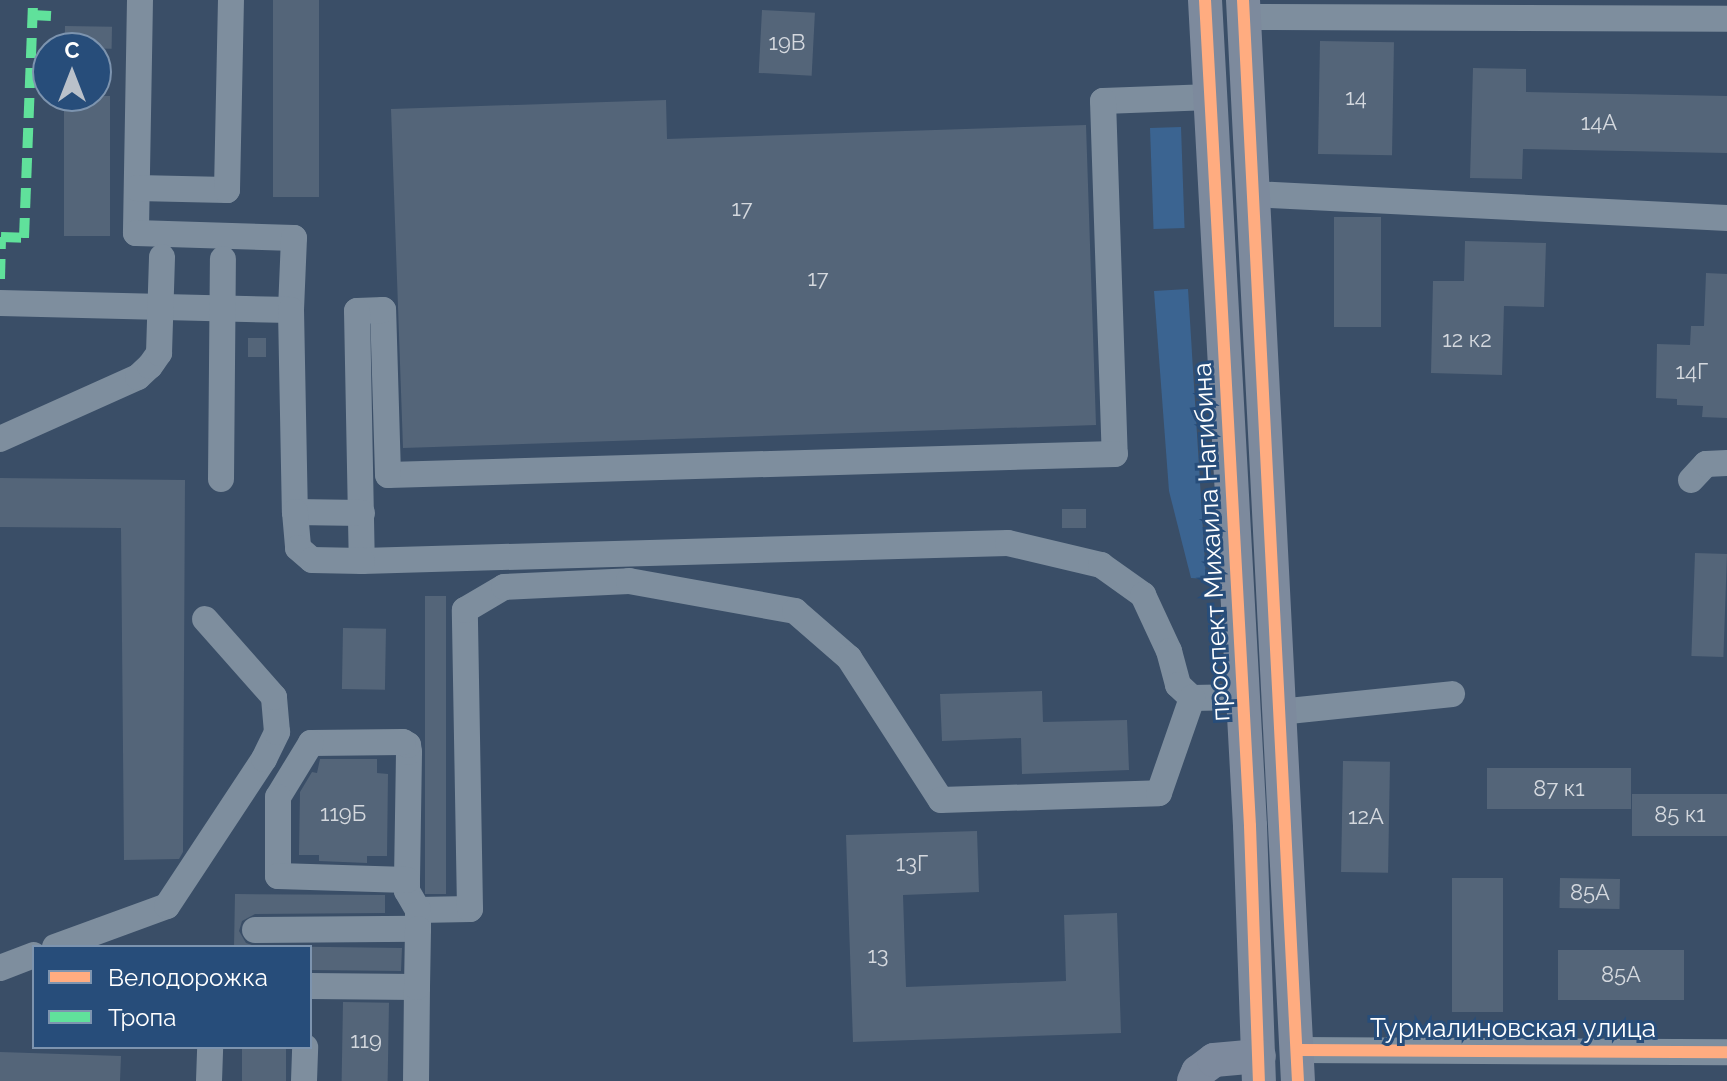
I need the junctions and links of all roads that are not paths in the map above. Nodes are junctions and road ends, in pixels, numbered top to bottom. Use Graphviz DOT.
graph roads {
  1 [pos="140,0"];
  2 [pos="231,0"];
  3 [pos="1205,0"];
  4 [pos="1244,9"];
  5 [pos="1727,19"];
  6 [pos="1211,97"];
  7 [pos="137,188"];
  8 [pos="1253,194"];
  9 [pos="1727,218"];
  10 [pos="162,257"];
  11 [pos="223,259"];
  12 [pos="0,303"];
  13 [pos="162,306"];
  14 [pos="223,309"];
  15 [pos="291,310"];
  16 [pos="0,439"];
  17 [pos="1727,463"];
  18 [pos="221,479"];
  19 [pos="1691,480"];
  20 [pos="295,512"];
  21 [pos="362,513"];
  22 [pos="362,561"];
  23 [pos="205,619"];
  24 [pos="1452,694"];
  25 [pos="1243,697"];
  26 [pos="1192,698"];
  27 [pos="1279,712"];
  28 [pos="407,880"];
  29 [pos="418,920"];
  30 [pos="255,930"];
  31 [pos="60,945"];
  32 [pos="32,956"];
  33 [pos="0,968"];
  34 [pos="312,986"];
  35 [pos="417,987"];
  36 [pos="210,1049"];
  37 [pos="305,1049"];
  38 [pos="1727,1052"];
  39 [pos="1298,1066"];
  40 [pos="1259,1068"];
  41 [pos="209,1081"];
  42 [pos="304,1081"];
  43 [pos="416,1081"];
  44 [pos="1194,1081"];
  1 -- 7 [label="street"];
  2 -- 7 [label="street"];
  3 -- 6 [label="main road, проспект Михаила Нагибина"];
  4 -- 5 [label="street"];
  4 -- 8 [label="main road"];
  6 -- 21 [label="street"];
  6 -- 25 [label="main road, проспект Михаила Нагибина"];
  7 -- 15 [label="street"];
  8 -- 9 [label="street"];
  8 -- 27 [label="main road"];
  10 -- 13 [label="street"];
  11 -- 14 [label="street"];
  12 -- 13 [label="street"];
  13 -- 14 [label="street"];
  13 -- 16 [label="street"];
  14 -- 15 [label="street"];
  14 -- 18 [label="street"];
  15 -- 20 [label="street"];
  17 -- 19 [label="street"];
  20 -- 21 [label="street"];
  20 -- 22 [label="street"];
  21 -- 22 [label="street"];
  22 -- 26 [label="street"];
  23 -- 31 [label="street"];
  24 -- 27 [label="street"];
  25 -- 26 [label="street"];
  25 -- 40 [label="main road, проспект Михаила Нагибина"];
  26 -- 29 [label="street"];
  27 -- 39 [label="main road"];
  28 -- 28 [label="street"];
  28 -- 29 [label="street"];
  29 -- 30 [label="street"];
  29 -- 35 [label="street"];
  32 -- 33 [label="street"];
  34 -- 35 [label="street"];
  35 -- 43 [label="street"];
  36 -- 41 [label="street"];
  37 -- 42 [label="street"];
  38 -- 39 [label="street, Турмалиновская улица"];
  40 -- 44 [label="main road"];
}
